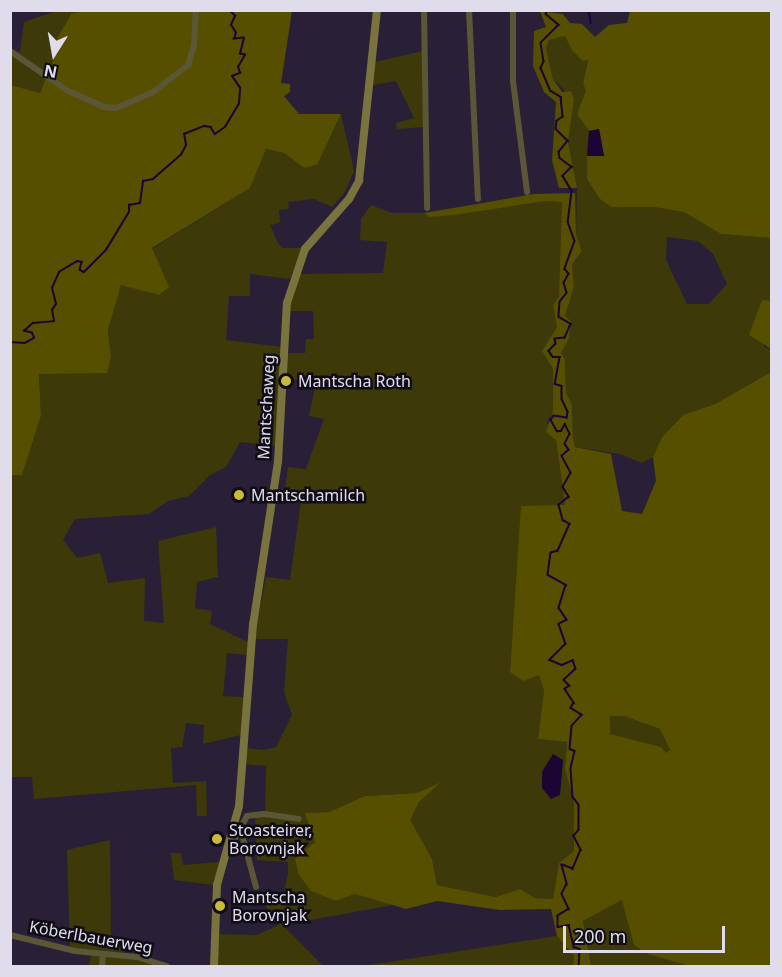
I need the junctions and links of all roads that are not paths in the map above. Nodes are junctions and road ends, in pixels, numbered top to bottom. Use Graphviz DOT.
graph roads {
  1 [pos="196,10"];
  2 [pos="424,10"];
  3 [pos="469,10"];
  4 [pos="513,10"];
  5 [pos="378,11"];
  6 [pos="10,51"];
  7 [pos="527,192"];
  8 [pos="478,199"];
  9 [pos="427,208"];
  10 [pos="239,806"];
  11 [pos="299,819"];
  12 [pos="243,821"];
  13 [pos="241,831"];
  14 [pos="227,853"];
  15 [pos="256,887"];
  16 [pos="10,935"];
  17 [pos="103,954"];
  18 [pos="102,966"];
  19 [pos="167,966"];
  20 [pos="213,966"];
  1 -- 6 [label="street"];
  2 -- 9 [label="street"];
  3 -- 8 [label="street"];
  4 -- 7 [label="street"];
  5 -- 10 [label="street, Mantschaweg"];
  10 -- 12 [label="street"];
  10 -- 14 [label="street, Mantschaweg"];
  11 -- 12 [label="street"];
  12 -- 13 [label="street"];
  13 -- 14 [label="street"];
  13 -- 15 [label="street"];
  14 -- 20 [label="street, Mantschaweg"];
  16 -- 17 [label="street, Köberlbauerweg"];
  17 -- 18 [label="street"];
  17 -- 19 [label="street, Köberlbauerweg"];
}
